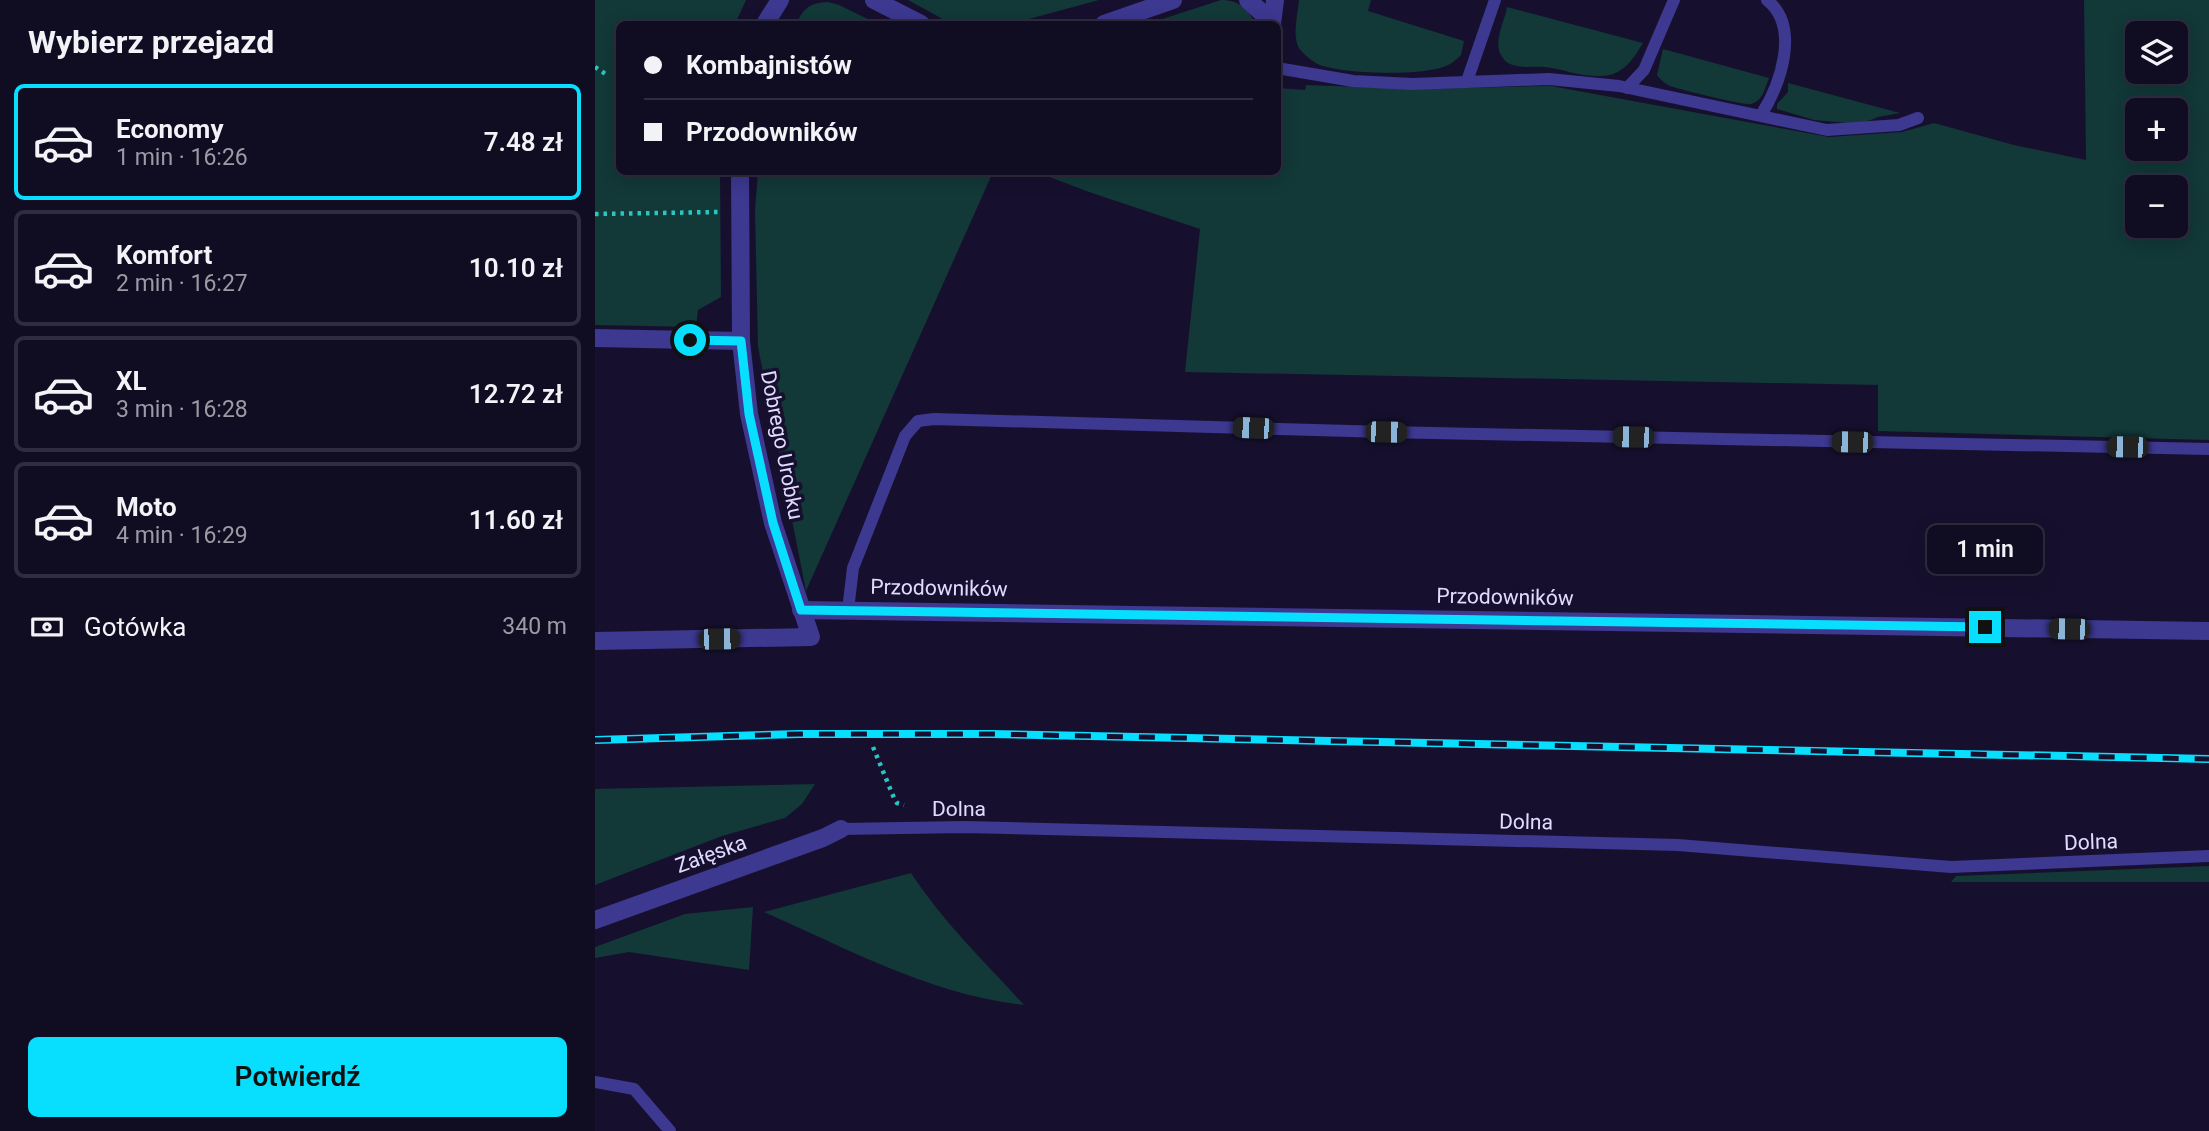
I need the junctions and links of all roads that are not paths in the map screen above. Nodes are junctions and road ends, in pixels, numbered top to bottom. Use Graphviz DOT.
graph roads {
  1 [pos="780,0"];
  2 [pos="874,0"];
  3 [pos="1173,0"];
  4 [pos="1248,0"];
  5 [pos="1275,0"];
  6 [pos="1495,0"];
  7 [pos="1674,0"];
  8 [pos="1767,0"];
  9 [pos="767,21"];
  10 [pos="915,21"];
  11 [pos="1113,21"];
  12 [pos="1270,21"];
  13 [pos="1272,21"];
  14 [pos="1281,69"];
  15 [pos="1467,81"];
  16 [pos="1627,88"];
  17 [pos="1761,116"];
  18 [pos="1918,118"];
  19 [pos="740,175"];
  20 [pos="595,338"];
  21 [pos="741,341"];
  22 [pos="2209,449"];
  23 [pos="801,610"];
  24 [pos="848,610"];
  25 [pos="2209,631"];
  26 [pos="595,641"];
  27 [pos="841,829"];
  28 [pos="2209,856"];
  29 [pos="595,920"];
  30 [pos="595,1082"];
  31 [pos="670,1131"];
  1 -- 9 [label="street"];
  2 -- 10 [label="street"];
  3 -- 11 [label="street"];
  4 -- 12 [label="street"];
  5 -- 13 [label="street"];
  6 -- 15 [label="lane"];
  7 -- 16 [label="lane"];
  8 -- 17 [label="lane"];
  14 -- 15 [label="lane"];
  15 -- 16 [label="lane"];
  16 -- 17 [label="lane"];
  17 -- 18 [label="lane"];
  19 -- 21 [label="street, Dobrego Urobku"];
  20 -- 21 [label="street"];
  21 -- 23 [label="street, Dobrego Urobku"];
  22 -- 24 [label="lane"];
  23 -- 24 [label="street, Przodowników"];
  23 -- 26 [label="street, Dobrego Urobku"];
  24 -- 25 [label="street, Przodowników"];
  27 -- 28 [label="lane, Dolna"];
  27 -- 29 [label="street, Załęska"];
  30 -- 31 [label="lane"];
}
